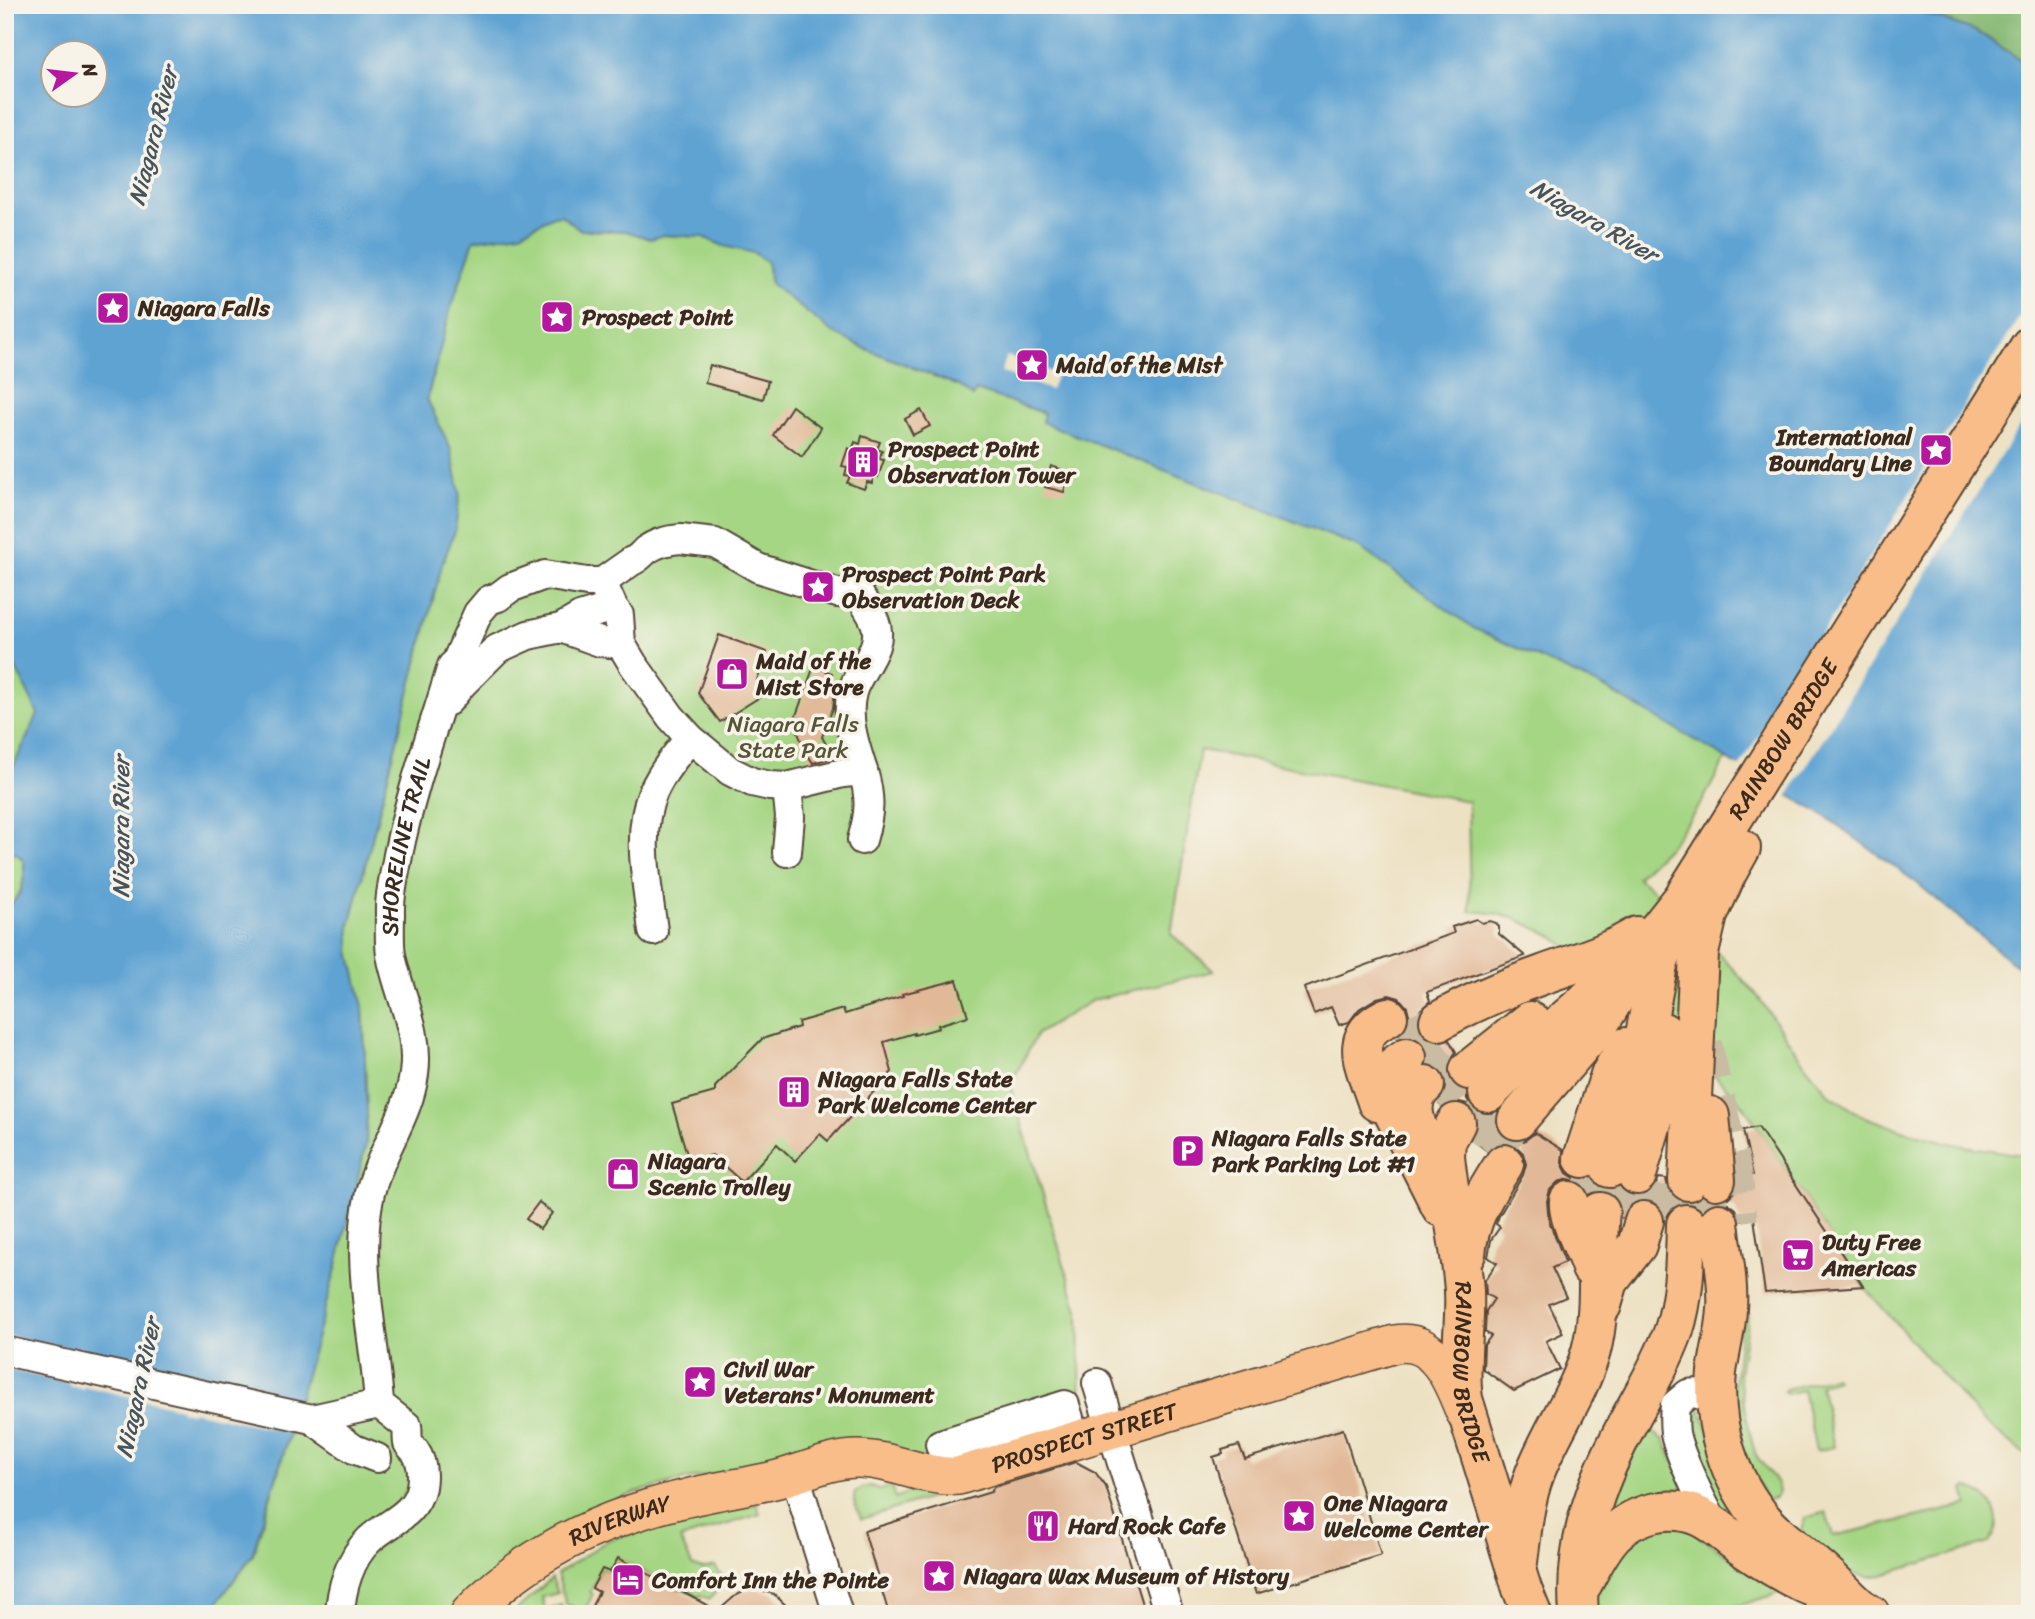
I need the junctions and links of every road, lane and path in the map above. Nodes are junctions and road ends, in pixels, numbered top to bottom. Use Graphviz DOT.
graph roads {
  1 [pos="2030,345"];
  2 [pos="2030,390"];
  3 [pos="607,594"];
  4 [pos="561,628"];
  5 [pos="621,644"];
  6 [pos="434,720"];
  7 [pos="690,738"];
  8 [pos="863,771"];
  9 [pos="787,787"];
  10 [pos="862,841"];
  11 [pos="787,852"];
  12 [pos="653,931"];
  13 [pos="1651,952"];
  14 [pos="1624,1041"];
  15 [pos="1476,1073"];
  16 [pos="1442,1099"];
  17 [pos="1447,1207"];
  18 [pos="1661,1218"];
  19 [pos="5,1351"];
  20 [pos="1097,1383"];
  21 [pos="379,1404"];
  22 [pos="304,1417"];
  23 [pos="1469,1424"];
  24 [pos="1719,1424"];
  25 [pos="1112,1429"];
  26 [pos="1619,1440"];
  27 [pos="1678,1443"];
  28 [pos="377,1458"];
  29 [pos="795,1475"];
  30 [pos="1719,1529"];
  31 [pos="1527,1601"];
  32 [pos="1579,1603"];
  33 [pos="1850,1611"];
  34 [pos="340,1614"];
  35 [pos="469,1614"];
  36 [pos="838,1614"];
  37 [pos="1168,1614"];
  1 -- 13 [label="highway, RAINBOW BRIDGE"];
  2 -- 13 [label="highway, RAINBOW BRIDGE"];
  3 -- 4 [label="street"];
  3 -- 5 [label="street"];
  3 -- 6 [label="street, SHORELINE TRAIL"];
  3 -- 8 [label="street"];
  4 -- 5 [label="street"];
  4 -- 6 [label="street"];
  5 -- 7 [label="street"];
  6 -- 21 [label="street, SHORELINE TRAIL"];
  7 -- 9 [label="street"];
  7 -- 12 [label="street"];
  8 -- 9 [label="street"];
  8 -- 10 [label="street"];
  9 -- 11 [label="street"];
  13 -- 14 [label="highway"];
  13 -- 14 [label="highway, RAINBOW BRIDGE"];
  13 -- 14 [label="highway"];
  13 -- 14 [label="highway"];
  14 -- 14 [label="highway"];
  14 -- 15 [label="highway"];
  14 -- 15 [label="highway, RAINBOW BRIDGE"];
  14 -- 15 [label="highway"];
  14 -- 15 [label="highway"];
  16 -- 17 [label="highway, RAINBOW BRIDGE"];
  16 -- 17 [label="highway"];
  16 -- 17 [label="highway"];
  16 -- 17 [label="highway"];
  16 -- 17 [label="highway"];
  17 -- 23 [label="highway, RAINBOW BRIDGE"];
  18 -- 24 [label="highway"];
  18 -- 26 [label="highway"];
  18 -- 31 [label="highway"];
  19 -- 22 [label="street"];
  20 -- 25 [label="street"];
  21 -- 22 [label="street"];
  21 -- 34 [label="street"];
  22 -- 28 [label="street"];
  23 -- 25 [label="main road, PROSPECT STREET"];
  23 -- 31 [label="highway, RAINBOW BRIDGE"];
  24 -- 27 [label="street"];
  24 -- 33 [label="highway"];
  25 -- 29 [label="main road, PROSPECT STREET"];
  25 -- 37 [label="street"];
  26 -- 27 [label="street"];
  26 -- 32 [label="highway"];
  27 -- 30 [label="street"];
  29 -- 35 [label="main road, RIVERWAY"];
  29 -- 36 [label="street"];
  30 -- 32 [label="highway"];
  30 -- 33 [label="highway"];
}
